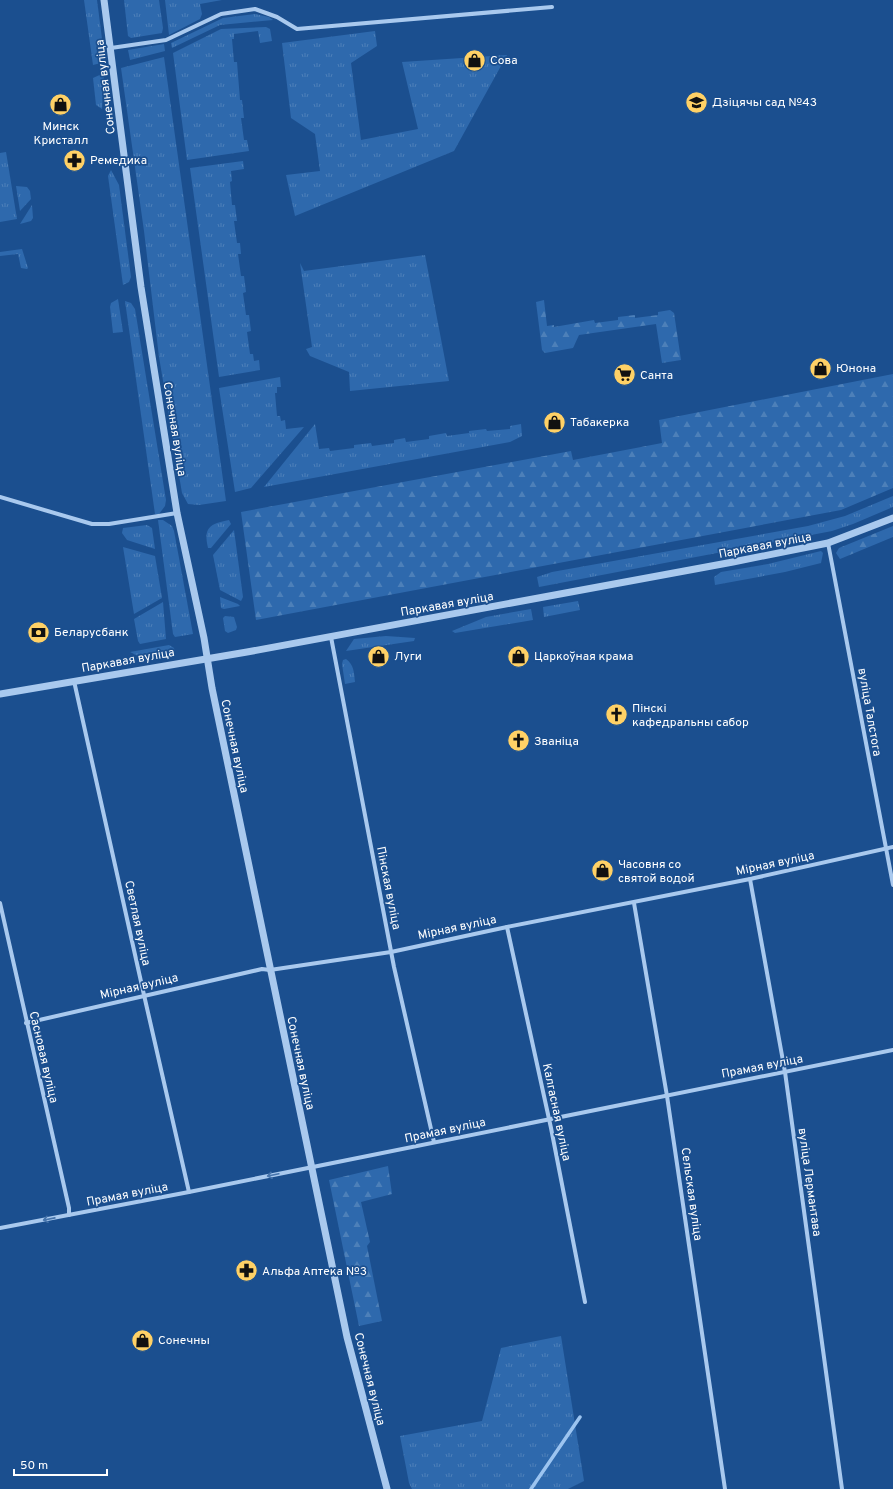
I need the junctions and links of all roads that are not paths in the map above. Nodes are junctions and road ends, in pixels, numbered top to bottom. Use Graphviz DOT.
graph roads {
  1 [pos="104,0"];
  2 [pos="552,7"];
  3 [pos="111,48"];
  4 [pos="0,497"];
  5 [pos="177,513"];
  6 [pos="893,518"];
  7 [pos="828,543"];
  8 [pos="331,637"];
  9 [pos="208,659"];
  10 [pos="74,681"];
  11 [pos="0,694"];
  12 [pos="893,848"];
  13 [pos="885,849"];
  14 [pos="750,879"];
  15 [pos="893,885"];
  16 [pos="0,903"];
  17 [pos="634,903"];
  18 [pos="507,927"];
  19 [pos="391,952"];
  20 [pos="270,970"];
  21 [pos="144,996"];
  22 [pos="26,1023"];
  23 [pos="893,1050"];
  24 [pos="785,1072"];
  25 [pos="667,1096"];
  26 [pos="549,1119"];
  27 [pos="434,1142"];
  28 [pos="311,1167"];
  29 [pos="190,1192"];
  30 [pos="69,1215"];
  31 [pos="0,1228"];
  32 [pos="584,1302"];
  33 [pos="387,1489"];
  34 [pos="725,1489"];
  35 [pos="842,1489"];
  1 -- 3 [label="street, Сонечная вуліца"];
  2 -- 3 [label="street"];
  3 -- 5 [label="street, Сонечная вуліца"];
  4 -- 5 [label="street"];
  5 -- 9 [label="street, Сонечная вуліца"];
  6 -- 7 [label="street, Паркавая вуліца"];
  7 -- 8 [label="street, Паркавая вуліца"];
  7 -- 13 [label="street, вуліца Талстога"];
  8 -- 9 [label="street, Паркавая вуліца"];
  8 -- 19 [label="street, Пінская вуліца"];
  9 -- 10 [label="street, Паркавая вуліца"];
  9 -- 20 [label="street, Сонечная вуліца"];
  10 -- 11 [label="street, Паркавая вуліца"];
  10 -- 21 [label="street, Светлая вуліца"];
  12 -- 13 [label="street, Мірная вуліца"];
  13 -- 14 [label="street, Мірная вуліца"];
  13 -- 15 [label="street, вуліца Талстога"];
  14 -- 17 [label="street, Мірная вуліца"];
  14 -- 24 [label="street, вуліца Лермантава"];
  16 -- 22 [label="street, Сасновая вуліца"];
  17 -- 18 [label="street, Мірная вуліца"];
  17 -- 25 [label="street, Сельская вуліца"];
  18 -- 19 [label="street, Мірная вуліца"];
  18 -- 26 [label="street, Калгасная вуліца"];
  19 -- 20 [label="street, Мірная вуліца"];
  19 -- 27 [label="street, Пінская вуліца"];
  20 -- 21 [label="street, Мірная вуліца"];
  20 -- 28 [label="street, Сонечная вуліца"];
  21 -- 22 [label="street, Мірная вуліца"];
  21 -- 29 [label="street, Светлая вуліца"];
  22 -- 30 [label="street, Сасновая вуліца"];
  23 -- 24 [label="street, Прамая вуліца"];
  24 -- 25 [label="street, Прамая вуліца"];
  24 -- 35 [label="street, вуліца Лермантава"];
  25 -- 26 [label="street, Прамая вуліца"];
  25 -- 34 [label="street, Сельская вуліца"];
  26 -- 27 [label="street, Прамая вуліца"];
  26 -- 32 [label="street, Калгасная вуліца"];
  27 -- 28 [label="street, Прамая вуліца"];
  28 -- 29 [label="street, Прамая вуліца, one-way"];
  28 -- 33 [label="street, Сонечная вуліца"];
  29 -- 30 [label="street, Прамая вуліца"];
  30 -- 31 [label="street, Прамая вуліца, one-way"];
}
